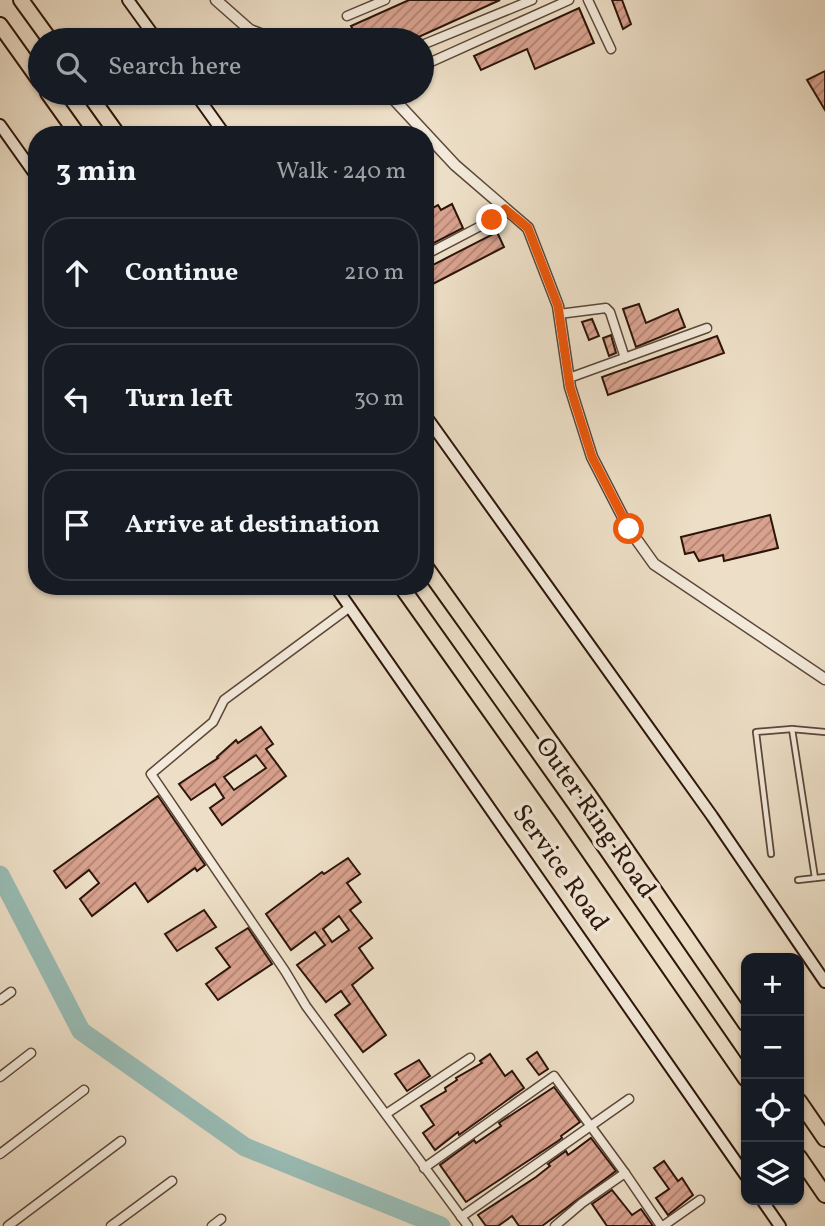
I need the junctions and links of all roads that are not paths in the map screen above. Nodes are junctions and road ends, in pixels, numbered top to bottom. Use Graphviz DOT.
graph roads {
  1 [pos="21,0"];
  2 [pos="128,0"];
  3 [pos="216,0"];
  4 [pos="385,0"];
  5 [pos="532,0"];
  6 [pos="569,0"];
  7 [pos="588,0"];
  8 [pos="347,16"];
  9 [pos="0,25"];
  10 [pos="41,28"];
  11 [pos="148,28"];
  12 [pos="248,28"];
  13 [pos="434,39"];
  14 [pos="611,49"];
  15 [pos="434,61"];
  16 [pos="28,64"];
  17 [pos="57,105"];
  18 [pos="97,105"];
  19 [pos="204,105"];
  20 [pos="399,105"];
  21 [pos="0,125"];
  22 [pos="72,126"];
  23 [pos="112,126"];
  24 [pos="219,126"];
  25 [pos="419,126"];
  26 [pos="434,142"];
  27 [pos="28,164"];
  28 [pos="505,209"];
  29 [pos="434,250"];
  30 [pos="559,314"];
  31 [pos="707,328"];
  32 [pos="625,358"];
  33 [pos="569,378"];
  34 [pos="434,427"];
  35 [pos="436,430"];
  36 [pos="434,579"];
  37 [pos="341,595"];
  38 [pos="407,595"];
  39 [pos="350,607"];
  40 [pos="825,679"];
  41 [pos="792,729"];
  42 [pos="825,732"];
  43 [pos="771,854"];
  44 [pos="825,877"];
  45 [pos="815,878"];
  46 [pos="798,880"];
  47 [pos="825,982"];
  48 [pos="11,992"];
  49 [pos="0,1000"];
  50 [pos="741,1017"];
  51 [pos="32,1053"];
  52 [pos="470,1058"];
  53 [pos="741,1072"];
  54 [pos="0,1077"];
  55 [pos="84,1090"];
  56 [pos="629,1099"];
  57 [pos="804,1108"];
  58 [pos="386,1114"];
  59 [pos="590,1126"];
  60 [pos="825,1139"];
  61 [pos="121,1140"];
  62 [pos="0,1154"];
  63 [pos="804,1164"];
  64 [pos="424,1168"];
  65 [pos="741,1169"];
  66 [pos="625,1173"];
  67 [pos="172,1181"];
  68 [pos="825,1195"];
  69 [pos="700,1200"];
  70 [pos="765,1205"];
  71 [pos="461,1217"];
  72 [pos="221,1219"];
  73 [pos="8,1226"];
  74 [pos="111,1226"];
  75 [pos="212,1226"];
  76 [pos="468,1226"];
  77 [pos="555,1226"];
  78 [pos="662,1226"];
  79 [pos="780,1226"];
  1 -- 10 [label="highway"];
  2 -- 11 [label="main road"];
  3 -- 12 [label="street"];
  4 -- 8 [label="street"];
  5 -- 13 [label="street"];
  6 -- 15 [label="street"];
  7 -- 14 [label="street"];
  9 -- 16 [label="highway"];
  17 -- 22 [label="highway"];
  18 -- 23 [label="highway"];
  19 -- 24 [label="main road"];
  20 -- 25 [label="street"];
  21 -- 27 [label="main road"];
  26 -- 28 [label="street"];
  28 -- 29 [label="street"];
  28 -- 30 [label="street"];
  30 -- 32 [label="street"];
  30 -- 33 [label="street"];
  31 -- 32 [label="street"];
  32 -- 33 [label="street"];
  33 -- 40 [label="street"];
  34 -- 35 [label="main road"];
  35 -- 47 [label="main road"];
  36 -- 50 [label="highway, Outer Ring Road"];
  37 -- 39 [label="main road, Service Road"];
  38 -- 53 [label="highway, Outer Ring Road"];
  39 -- 58 [label="street"];
  39 -- 65 [label="main road, Service Road"];
  41 -- 42 [label="lane"];
  41 -- 43 [label="lane"];
  41 -- 45 [label="lane"];
  44 -- 45 [label="lane"];
  45 -- 46 [label="lane"];
  48 -- 49 [label="street"];
  51 -- 54 [label="street"];
  52 -- 58 [label="street"];
  55 -- 62 [label="street"];
  56 -- 59 [label="street"];
  57 -- 60 [label="highway"];
  58 -- 64 [label="street"];
  59 -- 64 [label="street"];
  59 -- 66 [label="street"];
  59 -- 71 [label="street"];
  61 -- 73 [label="street"];
  63 -- 68 [label="highway"];
  64 -- 71 [label="street"];
  66 -- 77 [label="street"];
  66 -- 78 [label="street"];
  67 -- 74 [label="street"];
  69 -- 78 [label="street"];
  70 -- 79 [label="main road"];
  71 -- 76 [label="street"];
  72 -- 75 [label="street"];
}
